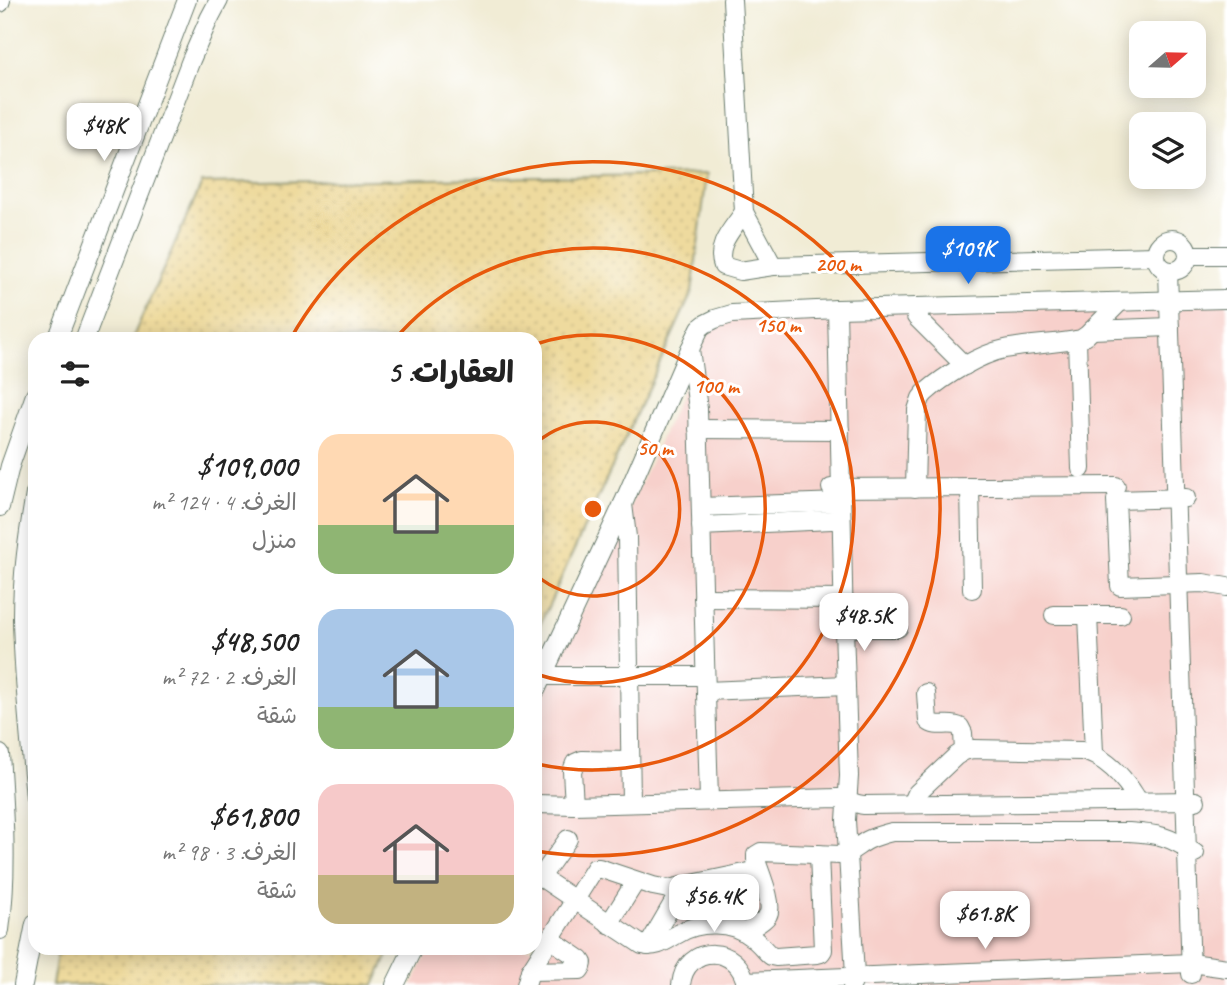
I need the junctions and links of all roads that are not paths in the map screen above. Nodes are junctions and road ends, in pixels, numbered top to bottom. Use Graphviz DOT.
graph roads {
  1 [pos="187,0"];
  2 [pos="219,0"];
  3 [pos="732,0"];
  4 [pos="744,212"];
  5 [pos="1227,254"];
  6 [pos="1188,255"];
  7 [pos="1156,256"];
  8 [pos="773,266"];
  9 [pos="1173,270"];
  10 [pos="1227,299"];
  11 [pos="1116,307"];
  12 [pos="1227,307"];
  13 [pos="1173,309"];
  14 [pos="833,313"];
  15 [pos="916,317"];
  16 [pos="1093,330"];
  17 [pos="60,332"];
  18 [pos="87,332"];
  19 [pos="1077,340"];
  20 [pos="690,349"];
  21 [pos="965,366"];
  22 [pos="28,416"];
  23 [pos="698,429"];
  24 [pos="835,430"];
  25 [pos="1081,469"];
  26 [pos="1116,486"];
  27 [pos="970,487"];
  28 [pos="915,488"];
  29 [pos="1181,498"];
  30 [pos="836,500"];
  31 [pos="622,504"];
  32 [pos="0,507"];
  33 [pos="701,507"];
  34 [pos="701,526"];
  35 [pos="28,538"];
  36 [pos="1184,584"];
  37 [pos="1227,587"];
  38 [pos="972,589"];
  39 [pos="703,598"];
  40 [pos="839,599"];
  41 [pos="1054,615"];
  42 [pos="1088,615"];
  43 [pos="1121,615"];
  44 [pos="844,628"];
  45 [pos="898,628"];
  46 [pos="542,677"];
  47 [pos="629,677"];
  48 [pos="542,683"];
  49 [pos="706,683"];
  50 [pos="841,685"];
  51 [pos="926,693"];
  52 [pos="28,701"];
  53 [pos="964,751"];
  54 [pos="1094,753"];
  55 [pos="0,754"];
  56 [pos="630,761"];
  57 [pos="1,772"];
  58 [pos="1136,796"];
  59 [pos="1191,796"];
  60 [pos="842,798"];
  61 [pos="914,799"];
  62 [pos="709,800"];
  63 [pos="631,803"];
  64 [pos="542,804"];
  65 [pos="573,805"];
  66 [pos="568,839"];
  67 [pos="1192,852"];
  68 [pos="819,854"];
  69 [pos="844,854"];
  70 [pos="542,870"];
  71 [pos="759,870"];
  72 [pos="542,878"];
  73 [pos="636,881"];
  74 [pos="671,896"];
  75 [pos="574,900"];
  76 [pos="609,924"];
  77 [pos="0,930"];
  78 [pos="684,931"];
  79 [pos="744,932"];
  80 [pos="550,938"];
  81 [pos="648,946"];
  82 [pos="542,953"];
  83 [pos="29,955"];
  84 [pos="410,955"];
  85 [pos="541,955"];
  86 [pos="1196,968"];
  87 [pos="1224,968"];
  88 [pos="528,978"];
  89 [pos="851,980"];
  90 [pos="746,983"];
  91 [pos="23,985"];
  92 [pos="395,985"];
  93 [pos="681,985"];
  94 [pos="883,985"];
  1 -- 17 [label="street"];
  2 -- 18 [label="street"];
  3 -- 4 [label="street"];
  4 -- 8 [label="street"];
  4 -- 8 [label="street"];
  5 -- 6 [label="street"];
  6 -- 7 [label="street"];
  6 -- 9 [label="street"];
  7 -- 8 [label="street"];
  7 -- 9 [label="street"];
  9 -- 13 [label="street"];
  10 -- 13 [label="street"];
  11 -- 13 [label="street"];
  11 -- 14 [label="street"];
  11 -- 15 [label="street"];
  11 -- 16 [label="street"];
  12 -- 13 [label="street"];
  13 -- 16 [label="street"];
  13 -- 29 [label="street"];
  14 -- 15 [label="street"];
  14 -- 20 [label="street"];
  14 -- 24 [label="street"];
  15 -- 21 [label="street"];
  16 -- 19 [label="street"];
  19 -- 21 [label="street"];
  19 -- 25 [label="street"];
  20 -- 23 [label="street"];
  20 -- 31 [label="street"];
  21 -- 28 [label="street"];
  22 -- 32 [label="street"];
  23 -- 24 [label="street"];
  23 -- 33 [label="street"];
  24 -- 30 [label="street"];
  26 -- 27 [label="street"];
  27 -- 28 [label="street"];
  27 -- 38 [label="street"];
  28 -- 30 [label="street"];
  29 -- 36 [label="street"];
  29 -- 36 [label="street"];
  30 -- 33 [label="street"];
  30 -- 34 [label="street"];
  30 -- 40 [label="street"];
  31 -- 46 [label="street"];
  31 -- 47 [label="street"];
  33 -- 34 [label="street"];
  34 -- 39 [label="street"];
  35 -- 52 [label="street"];
  36 -- 37 [label="street"];
  36 -- 59 [label="street"];
  39 -- 40 [label="street"];
  39 -- 49 [label="street"];
  40 -- 44 [label="street"];
  40 -- 50 [label="street"];
  41 -- 42 [label="street"];
  42 -- 43 [label="street"];
  42 -- 54 [label="street"];
  44 -- 45 [label="street"];
  44 -- 50 [label="street"];
  47 -- 48 [label="street"];
  47 -- 49 [label="street"];
  47 -- 56 [label="street"];
  49 -- 50 [label="street"];
  49 -- 62 [label="street"];
  50 -- 60 [label="street"];
  51 -- 53 [label="street"];
  53 -- 54 [label="street"];
  53 -- 61 [label="street"];
  54 -- 58 [label="street"];
  55 -- 57 [label="street"];
  56 -- 63 [label="street"];
  56 -- 65 [label="street"];
  57 -- 77 [label="street"];
  58 -- 59 [label="street"];
  58 -- 61 [label="street"];
  59 -- 67 [label="street"];
  60 -- 61 [label="street"];
  60 -- 62 [label="street"];
  60 -- 69 [label="street"];
  62 -- 63 [label="street"];
  63 -- 65 [label="street"];
  64 -- 65 [label="street"];
  66 -- 70 [label="street"];
  67 -- 69 [label="street"];
  67 -- 86 [label="street"];
  68 -- 69 [label="street"];
  68 -- 71 [label="street"];
  68 -- 79 [label="street"];
  69 -- 89 [label="street"];
  71 -- 74 [label="street"];
  71 -- 79 [label="street"];
  72 -- 75 [label="street"];
  73 -- 74 [label="street"];
  73 -- 75 [label="street"];
  73 -- 76 [label="street"];
  74 -- 78 [label="street"];
  74 -- 81 [label="street"];
  75 -- 76 [label="street"];
  75 -- 80 [label="street"];
  76 -- 81 [label="street"];
  78 -- 79 [label="street"];
  78 -- 81 [label="street"];
  80 -- 82 [label="street"];
  80 -- 88 [label="street"];
  83 -- 91 [label="street"];
  84 -- 92 [label="street"];
  85 -- 88 [label="street"];
  86 -- 87 [label="street"];
  86 -- 89 [label="street"];
  86 -- 94 [label="street"];
  89 -- 90 [label="street"];
  90 -- 93 [label="street"];
}
